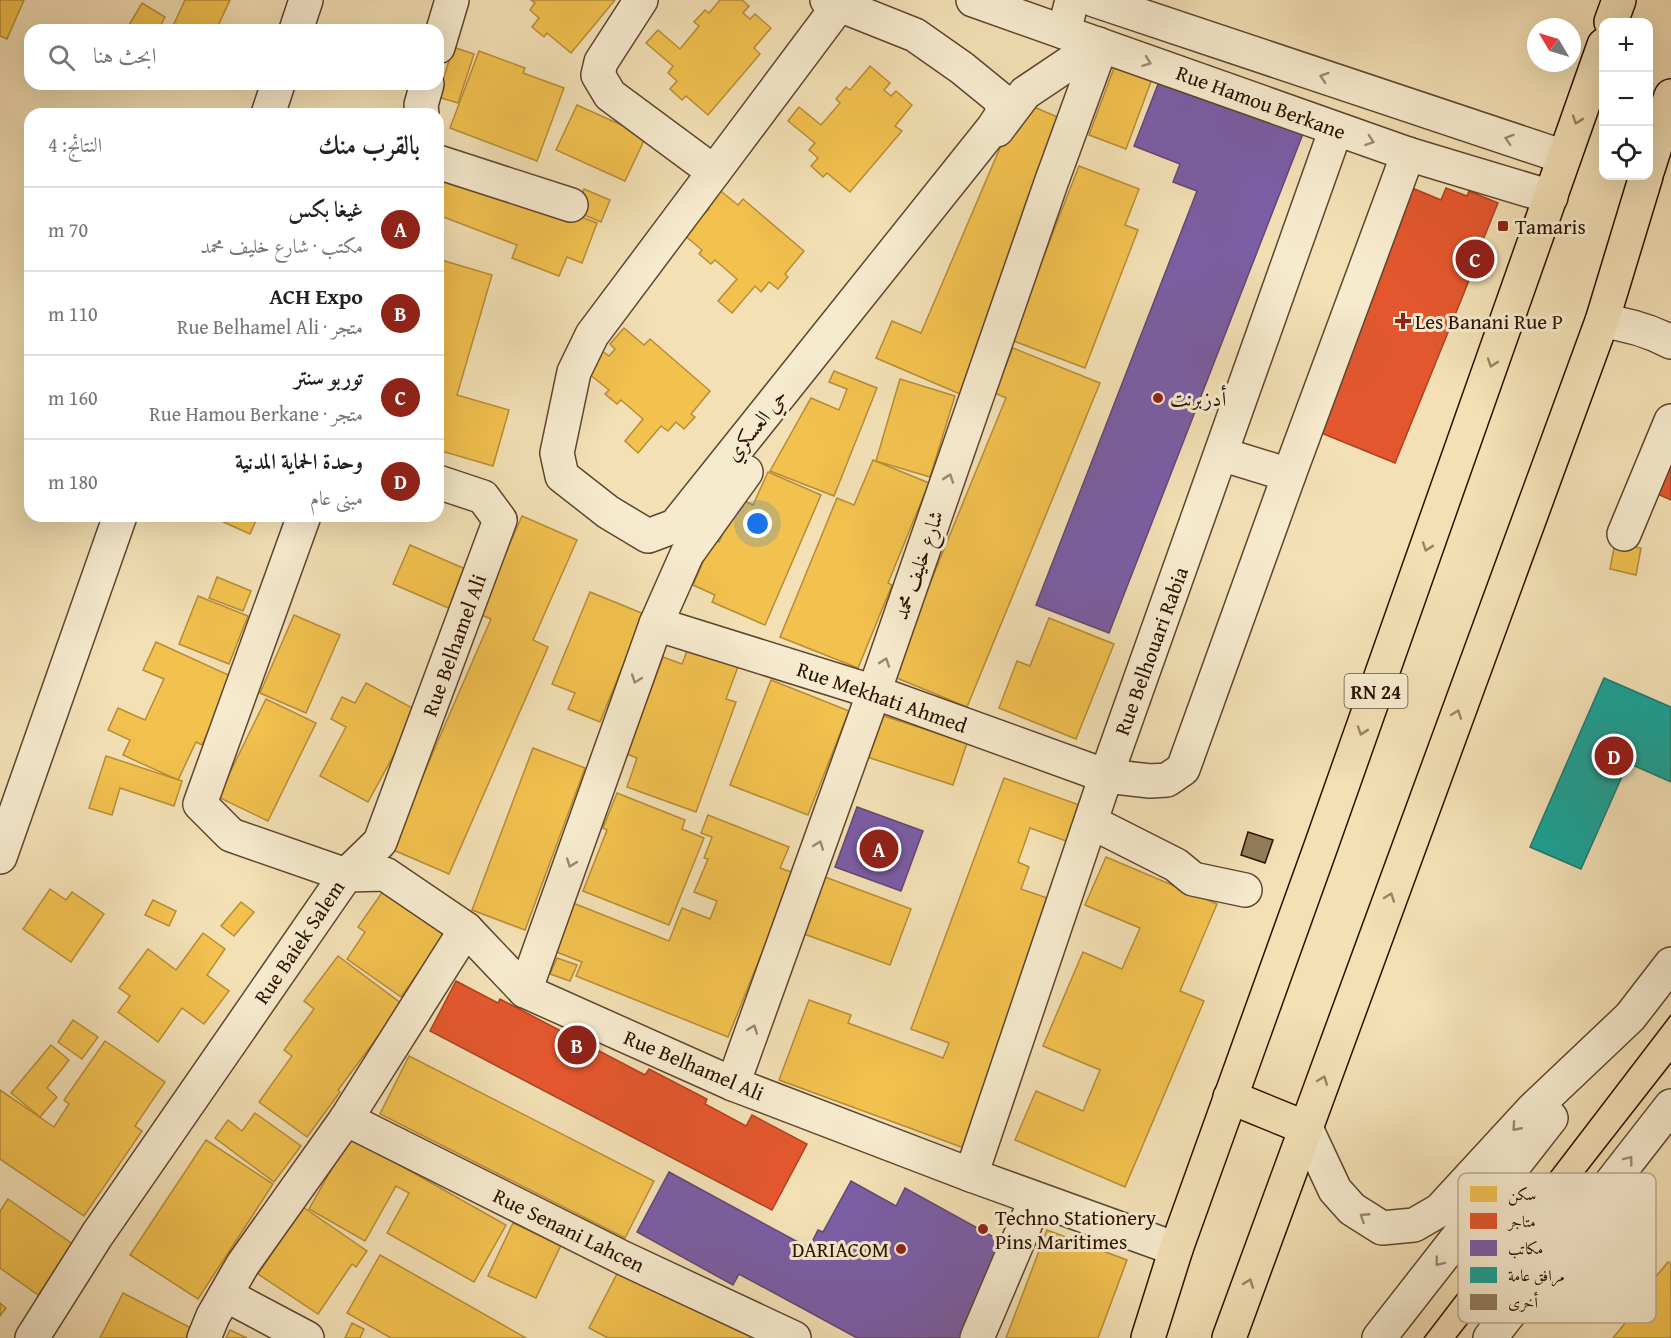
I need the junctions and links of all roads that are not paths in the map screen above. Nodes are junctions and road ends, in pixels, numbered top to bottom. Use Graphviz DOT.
graph roads {
  1 [pos="306,0"];
  2 [pos="452,0"];
  3 [pos="641,0"];
  4 [pos="973,0"];
  5 [pos="1072,0"];
  6 [pos="1094,0"];
  7 [pos="1619,0"];
  8 [pos="833,2"];
  9 [pos="1612,18"];
  10 [pos="298,24"];
  11 [pos="444,27"];
  12 [pos="1064,32"];
  13 [pos="1099,45"];
  14 [pos="1599,59"];
  15 [pos="276,90"];
  16 [pos="425,90"];
  17 [pos="1671,96"];
  18 [pos="270,108"];
  19 [pos="421,108"];
  20 [pos="1336,129"];
  21 [pos="1653,153"];
  22 [pos="1408,154"];
  23 [pos="1564,157"];
  24 [pos="444,164"];
  25 [pos="714,172"];
  26 [pos="1645,180"];
  27 [pos="1551,197"];
  28 [pos="571,206"];
  29 [pos="1602,321"];
  30 [pos="1671,342"];
  31 [pos="1671,421"];
  32 [pos="1221,454"];
  33 [pos="1288,475"];
  34 [pos="444,484"];
  35 [pos="118,522"];
  36 [pos="302,522"];
  37 [pos="1624,534"];
  38 [pos="656,624"];
  39 [pos="874,692"];
  40 [pos="1106,776"];
  41 [pos="1091,822"];
  42 [pos="0,857"];
  43 [pos="346,875"];
  44 [pos="1245,890"];
  45 [pos="466,929"];
  46 [pos="1671,964"];
  47 [pos="525,991"];
  48 [pos="1630,1017"];
  49 [pos="733,1084"];
  50 [pos="1230,1097"];
  51 [pos="1671,1106"];
  52 [pos="346,1119"];
  53 [pos="1306,1128"];
  54 [pos="1474,1173"];
  55 [pos="1508,1173"];
  56 [pos="1619,1173"];
  57 [pos="971,1175"];
  58 [pos="1458,1190"];
  59 [pos="1036,1199"];
  60 [pos="1458,1237"];
  61 [pos="1176,1249"];
  62 [pos="225,1295"];
  63 [pos="1502,1323"];
  64 [pos="32,1338"];
  65 [pos="204,1338"];
  66 [pos="307,1338"];
  67 [pos="794,1338"];
  68 [pos="977,1338"];
  69 [pos="1148,1338"];
  70 [pos="1229,1338"];
  71 [pos="1379,1338"];
  72 [pos="1490,1338"];
  1 -- 10 [label="street"];
  2 -- 11 [label="street"];
  3 -- 25 [label="street"];
  4 -- 12 [label="street, Rue Hamou Berkane"];
  5 -- 12 [label="street"];
  23 -- 6 [label="street, Rue Hamou Berkane, one-way"];
  7 -- 9 [label="main road"];
  8 -- 25 [label="street"];
  8 -- 25 [label="street, حي العسكري"];
  12 -- 13 [label="street, Rue Hamou Berkane"];
  13 -- 20 [label="street, Rue Hamou Berkane, one-way"];
  13 -- 38 [label="street"];
  39 -- 13 [label="street, شارع خليف محمد, one-way"];
  14 -- 23 [label="main road, RN 24, one-way"];
  15 -- 18 [label="street"];
  16 -- 19 [label="street"];
  17 -- 21 [label="main road"];
  20 -- 22 [label="street, Rue Hamou Berkane, one-way"];
  20 -- 32 [label="street, Rue Belhouari Rabia"];
  22 -- 27 [label="street, Rue Hamou Berkane"];
  22 -- 33 [label="street, Rue Mekhati Ahmed"];
  23 -- 27 [label="main road, RN 24"];
  24 -- 28 [label="street"];
  26 -- 29 [label="main road"];
  27 -- 50 [label="main road, RN 24, one-way"];
  29 -- 30 [label="street"];
  53 -- 29 [label="main road, one-way"];
  31 -- 37 [label="street"];
  32 -- 33 [label="street"];
  32 -- 40 [label="street, Rue Belhouari Rabia"];
  33 -- 40 [label="street, Rue Mekhati Ahmed"];
  34 -- 43 [label="street, Rue Belhamel Ali"];
  35 -- 42 [label="street"];
  36 -- 43 [label="street, Rue Baiek Salem"];
  38 -- 39 [label="street, Rue Mekhati Ahmed"];
  38 -- 47 [label="street, one-way"];
  39 -- 40 [label="street, Rue Mekhati Ahmed"];
  49 -- 39 [label="street, شارع خليف محمد, one-way"];
  40 -- 41 [label="street, Rue Belhouari Rabia"];
  41 -- 44 [label="street"];
  41 -- 57 [label="street, Rue Belhouari Rabia"];
  43 -- 45 [label="street, Rue Belhamel Ali"];
  43 -- 64 [label="street, Rue Baiek Salem"];
  45 -- 47 [label="street, Rue Belhamel Ali"];
  45 -- 52 [label="street"];
  46 -- 48 [label="street"];
  47 -- 49 [label="street, Rue Belhamel Ali"];
  48 -- 54 [label="street, one-way"];
  48 -- 55 [label="street, one-way"];
  49 -- 57 [label="street, Rue Belhamel Ali"];
  50 -- 53 [label="main road"];
  50 -- 61 [label="main road, RN 24"];
  56 -- 51 [label="street, one-way"];
  52 -- 62 [label="street"];
  52 -- 67 [label="street, Rue Senani Lahcen"];
  58 -- 53 [label="street, one-way"];
  70 -- 53 [label="main road, one-way"];
  57 -- 59 [label="street, Rue Belhamel Ali"];
  59 -- 61 [label="street, Rue Belhamel Ali"];
  59 -- 68 [label="street"];
  60 -- 71 [label="street, one-way"];
  61 -- 69 [label="main road, RN 24"];
  62 -- 65 [label="street"];
  62 -- 66 [label="street"];
  72 -- 63 [label="street, one-way"];
}
